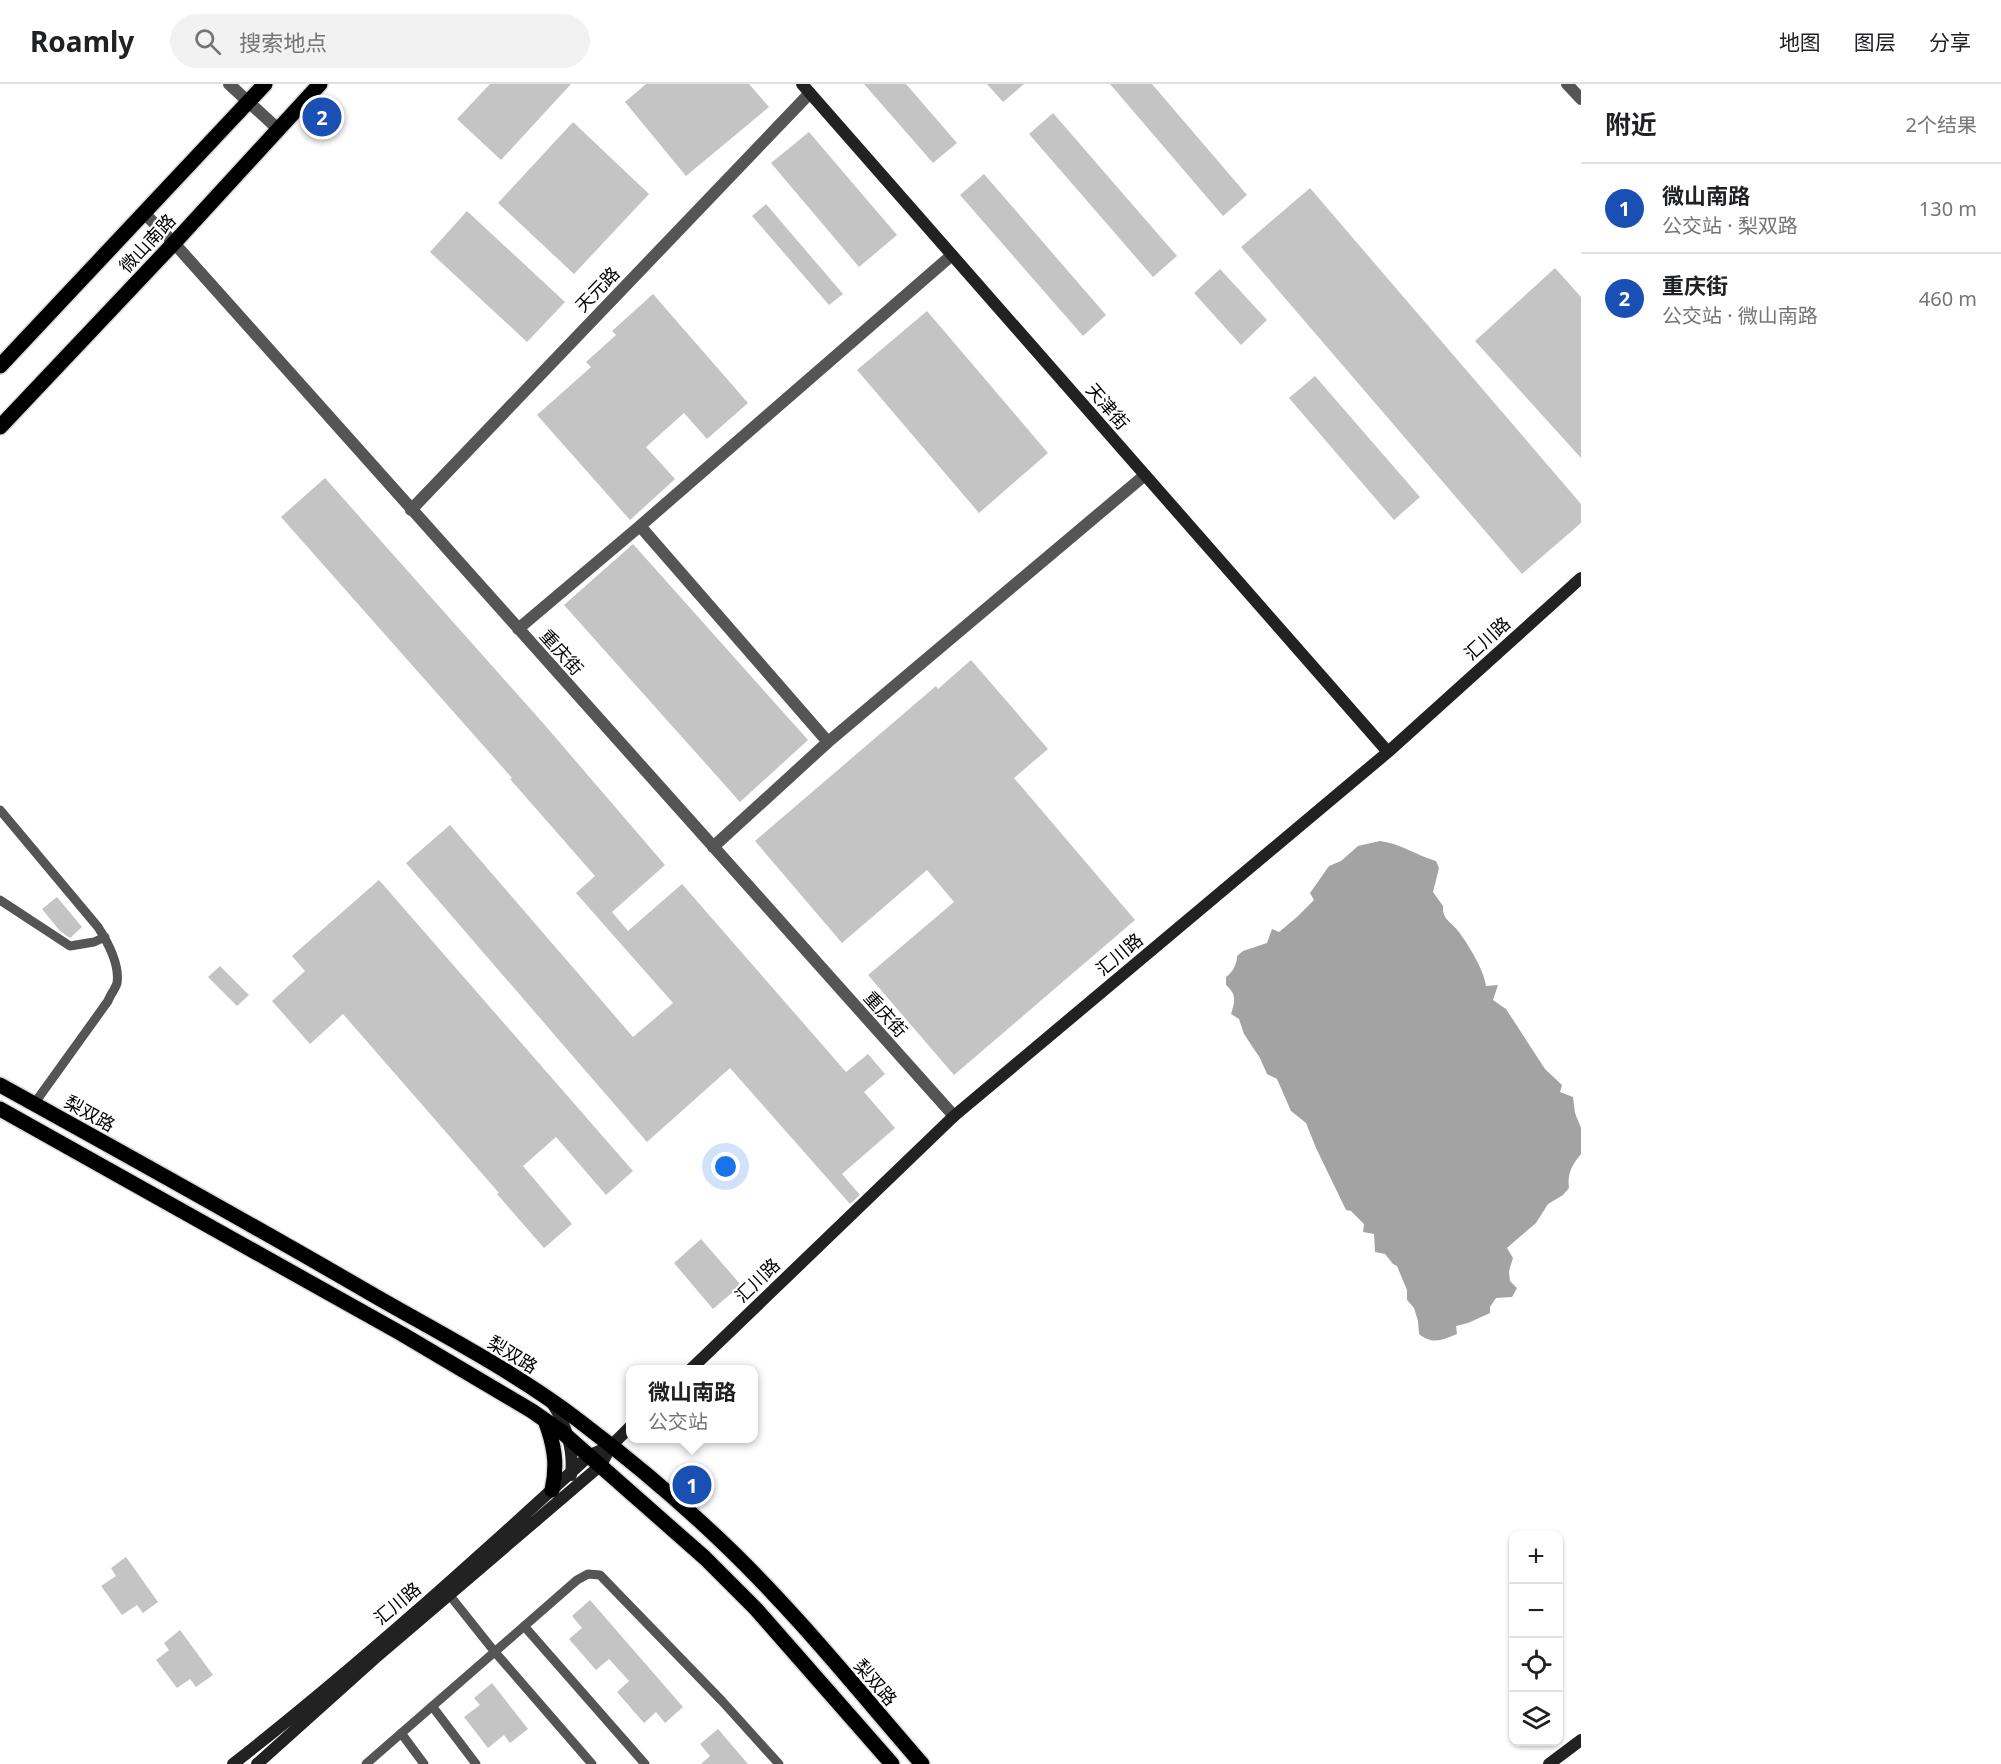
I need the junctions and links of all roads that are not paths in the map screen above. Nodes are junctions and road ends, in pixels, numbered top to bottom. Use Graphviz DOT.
graph roads {
  1 [pos="229,84"];
  2 [pos="265,84"];
  3 [pos="320,84"];
  4 [pos="1567,84"];
  5 [pos="806,88"];
  6 [pos="1581,99"];
  7 [pos="249,102"];
  8 [pos="278,129"];
  9 [pos="143,212"];
  10 [pos="174,243"];
  11 [pos="952,255"];
  12 [pos="0,366"];
  13 [pos="0,427"];
  14 [pos="1145,475"];
  15 [pos="411,510"];
  16 [pos="639,525"];
  17 [pos="1581,578"];
  18 [pos="518,629"];
  19 [pos="828,742"];
  20 [pos="1388,752"];
  21 [pos="0,810"];
  22 [pos="713,847"];
  23 [pos="0,900"];
  24 [pos="105,937"];
  25 [pos="0,1085"];
  26 [pos="34,1104"];
  27 [pos="0,1109"];
  28 [pos="954,1116"];
  29 [pos="695,1365"];
  30 [pos="551,1401"];
  31 [pos="545,1420"];
  32 [pos="626,1431"];
  33 [pos="567,1436"];
  34 [pos="611,1446"];
  35 [pos="596,1460"];
  36 [pos="572,1472"];
  37 [pos="557,1494"];
  38 [pos="447,1592"];
  39 [pos="524,1626"];
  40 [pos="494,1651"];
  41 [pos="432,1706"];
  42 [pos="401,1733"];
  43 [pos="1581,1740"];
  44 [pos="233,1764"];
  45 [pos="257,1764"];
  46 [pos="366,1764"];
  47 [pos="424,1764"];
  48 [pos="476,1764"];
  49 [pos="592,1764"];
  50 [pos="645,1764"];
  51 [pos="779,1764"];
  52 [pos="892,1764"];
  53 [pos="922,1764"];
  54 [pos="1549,1764"];
  1 -- 7 [label="street"];
  2 -- 7 [label="main road, 微山南路"];
  3 -- 8 [label="main road, 微山南路"];
  4 -- 6 [label="street"];
  5 -- 11 [label="street, 天津街"];
  5 -- 15 [label="street, 天元路"];
  7 -- 8 [label="street"];
  7 -- 9 [label="main road, 微山南路"];
  8 -- 10 [label="main road, 微山南路"];
  9 -- 10 [label="street, 重庆街"];
  9 -- 12 [label="main road, 微山南路"];
  10 -- 13 [label="main road, 微山南路"];
  10 -- 15 [label="street, 重庆街"];
  11 -- 14 [label="street, 天津街"];
  11 -- 16 [label="street"];
  14 -- 19 [label="street"];
  14 -- 20 [label="street, 天津街"];
  15 -- 18 [label="street, 重庆街"];
  16 -- 18 [label="street"];
  16 -- 19 [label="street"];
  17 -- 20 [label="street, 汇川路"];
  18 -- 22 [label="street, 重庆街"];
  19 -- 22 [label="street"];
  20 -- 28 [label="street, 汇川路"];
  21 -- 24 [label="lane"];
  22 -- 28 [label="street, 重庆街"];
  23 -- 24 [label="lane"];
  24 -- 26 [label="lane"];
  25 -- 26 [label="main road, 梨双路"];
  26 -- 30 [label="main road, 梨双路"];
  27 -- 31 [label="main road"];
  28 -- 29 [label="street, 汇川路"];
  30 -- 33 [label="street"];
  30 -- 34 [label="main road, 梨双路"];
  31 -- 33 [label="main road"];
  31 -- 37 [label="main road"];
  32 -- 34 [label="street, 汇川路"];
  33 -- 35 [label="main road"];
  33 -- 36 [label="street"];
  34 -- 35 [label="street, 汇川路"];
  34 -- 53 [label="main road, 梨双路"];
  35 -- 36 [label="street, 汇川路"];
  35 -- 37 [label="street, 汇川路"];
  35 -- 52 [label="main road"];
  36 -- 37 [label="street, 汇川路"];
  37 -- 38 [label="street, 汇川路"];
  38 -- 40 [label="lane"];
  38 -- 44 [label="street, 汇川路"];
  38 -- 45 [label="street, 汇川路"];
  39 -- 40 [label="lane"];
  39 -- 50 [label="lane"];
  39 -- 51 [label="lane"];
  40 -- 41 [label="lane"];
  40 -- 49 [label="lane"];
  41 -- 42 [label="lane"];
  41 -- 48 [label="lane"];
  42 -- 46 [label="lane"];
  42 -- 47 [label="lane"];
  43 -- 54 [label="street"];
}
